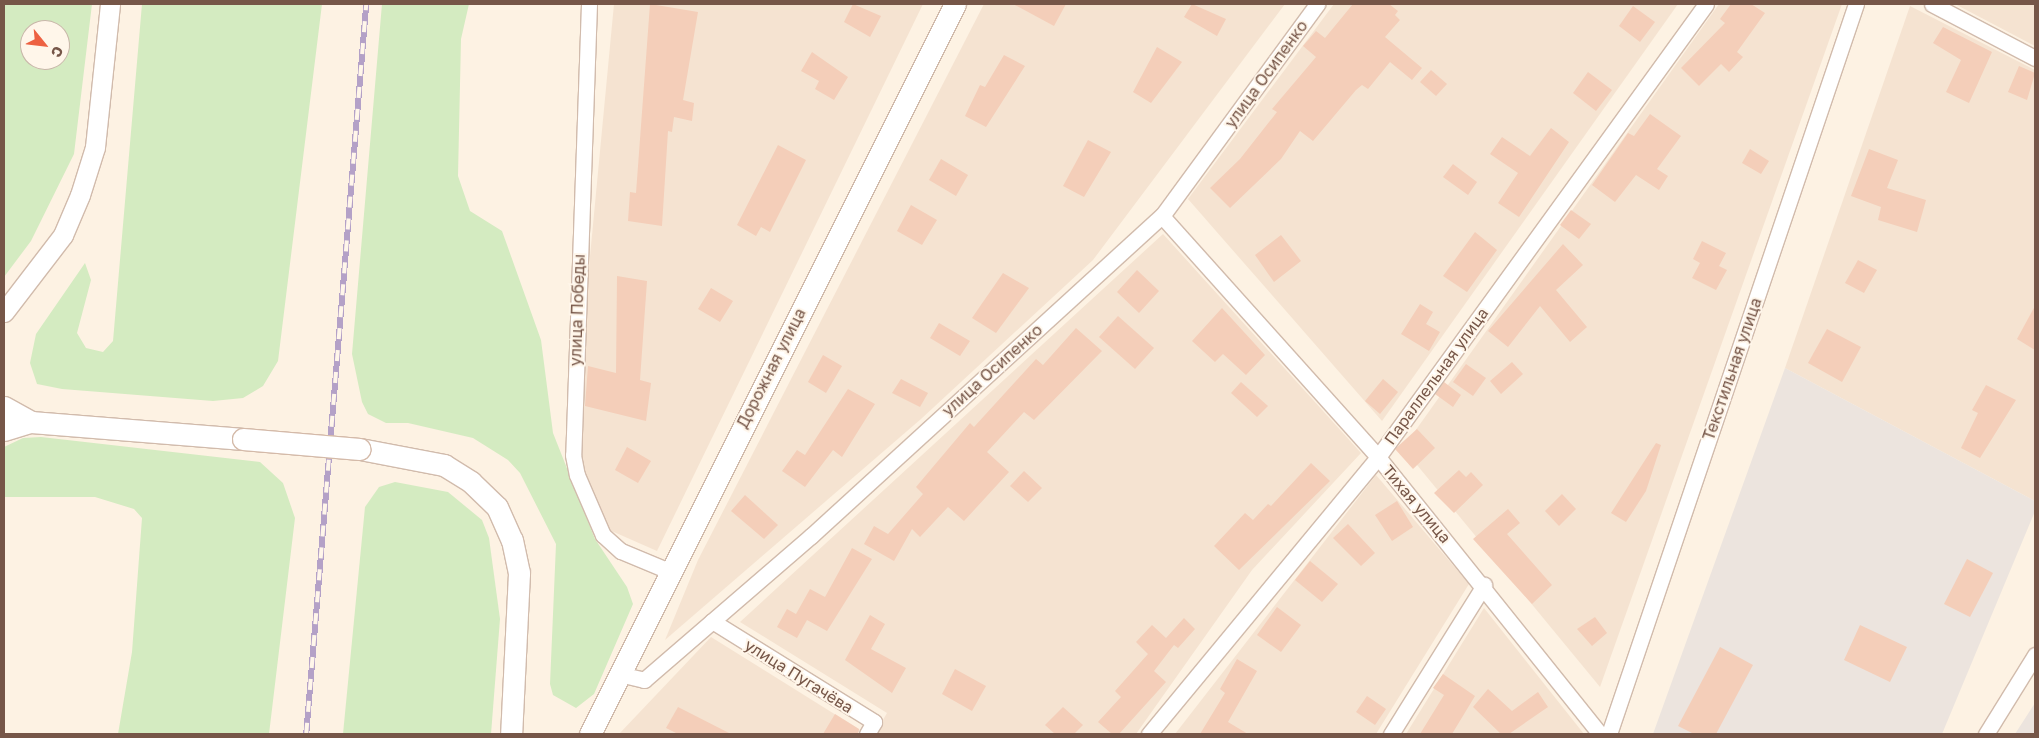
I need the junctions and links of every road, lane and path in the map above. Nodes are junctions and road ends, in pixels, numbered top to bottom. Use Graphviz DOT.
graph roads {
  1 [pos="110,4"];
  2 [pos="589,4"];
  3 [pos="955,4"];
  4 [pos="1317,4"];
  5 [pos="1706,4"];
  6 [pos="1856,4"];
  7 [pos="1932,4"];
  8 [pos="2035,58"];
  9 [pos="1162,216"];
  10 [pos="4,312"];
  11 [pos="4,406"];
  12 [pos="31,422"];
  13 [pos="4,430"];
  14 [pos="1378,457"];
  15 [pos="669,571"];
  16 [pos="1484,585"];
  17 [pos="712,621"];
  18 [pos="2035,655"];
  19 [pos="619,674"];
  20 [pos="513,733"];
  21 [pos="590,734"];
  22 [pos="867,734"];
  23 [pos="1149,734"];
  24 [pos="1391,734"];
  25 [pos="1600,734"];
  26 [pos="1609,734"];
  27 [pos="1986,734"];
  1 -- 10 [label="street"];
  2 -- 15 [label="street, улица Победы"];
  3 -- 15 [label="main road, Дорожная улица"];
  4 -- 9 [label="street, улица Осипенко"];
  5 -- 14 [label="street, Параллельная улица"];
  6 -- 26 [label="street, Текстильная улица"];
  7 -- 8 [label="street"];
  9 -- 14 [label="street, Тихая улица"];
  9 -- 17 [label="street, улица Осипенко"];
  11 -- 12 [label="main road"];
  12 -- 13 [label="main road"];
  12 -- 20 [label="main road, bridge"];
  14 -- 16 [label="street, Тихая улица"];
  14 -- 23 [label="street, Параллельная улица"];
  15 -- 19 [label="main road, Дорожная улица"];
  16 -- 24 [label="street"];
  16 -- 25 [label="street, Тихая улица"];
  17 -- 19 [label="street, улица Осипенко"];
  17 -- 22 [label="street, улица Пугачёва"];
  18 -- 27 [label="street"];
  19 -- 21 [label="main road, Дорожная улица"];
}
